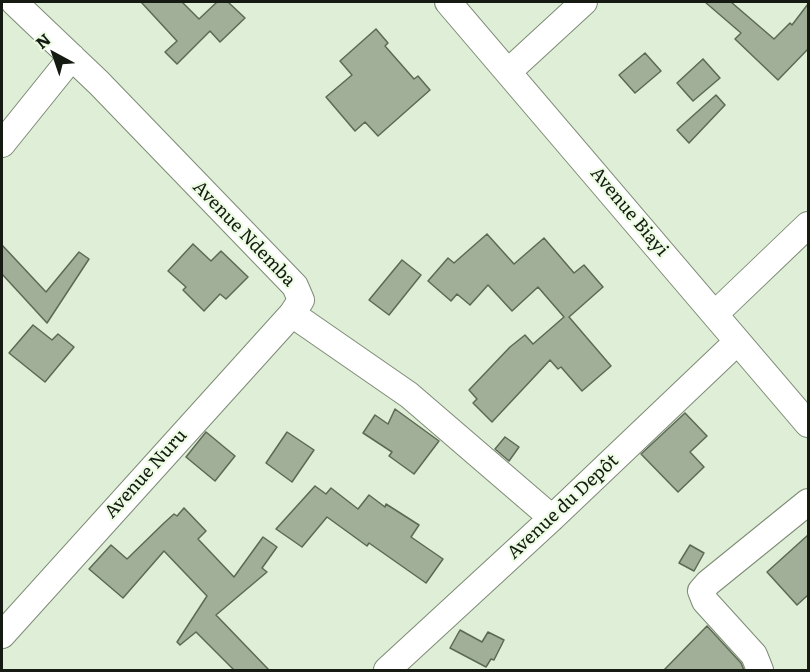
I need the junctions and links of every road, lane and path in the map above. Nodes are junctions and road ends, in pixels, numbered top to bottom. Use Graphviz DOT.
graph roads {
  1 [pos="14,2"];
  2 [pos="448,2"];
  3 [pos="584,2"];
  4 [pos="72,57"];
  5 [pos="508,71"];
  6 [pos="2,144"];
  7 [pos="808,225"];
  8 [pos="292,314"];
  9 [pos="715,314"];
  10 [pos="737,342"];
  11 [pos="808,424"];
  12 [pos="808,502"];
  13 [pos="552,518"];
  14 [pos="2,635"];
  15 [pos="387,670"];
  16 [pos="760,670"];
  1 -- 4 [label="street, Avenue Ndemba"];
  2 -- 5 [label="street, Avenue Biayi"];
  3 -- 5 [label="street"];
  4 -- 6 [label="street"];
  4 -- 8 [label="street, Avenue Ndemba"];
  5 -- 9 [label="street, Avenue Biayi"];
  7 -- 9 [label="street"];
  8 -- 13 [label="street, Avenue Ndemba"];
  8 -- 14 [label="street, Avenue Nuru"];
  9 -- 10 [label="street, Avenue Biayi"];
  10 -- 11 [label="street, Avenue Biayi"];
  10 -- 13 [label="street, Avenue du Depôt"];
  12 -- 16 [label="street"];
  13 -- 15 [label="street, Avenue du Depôt"];
}
